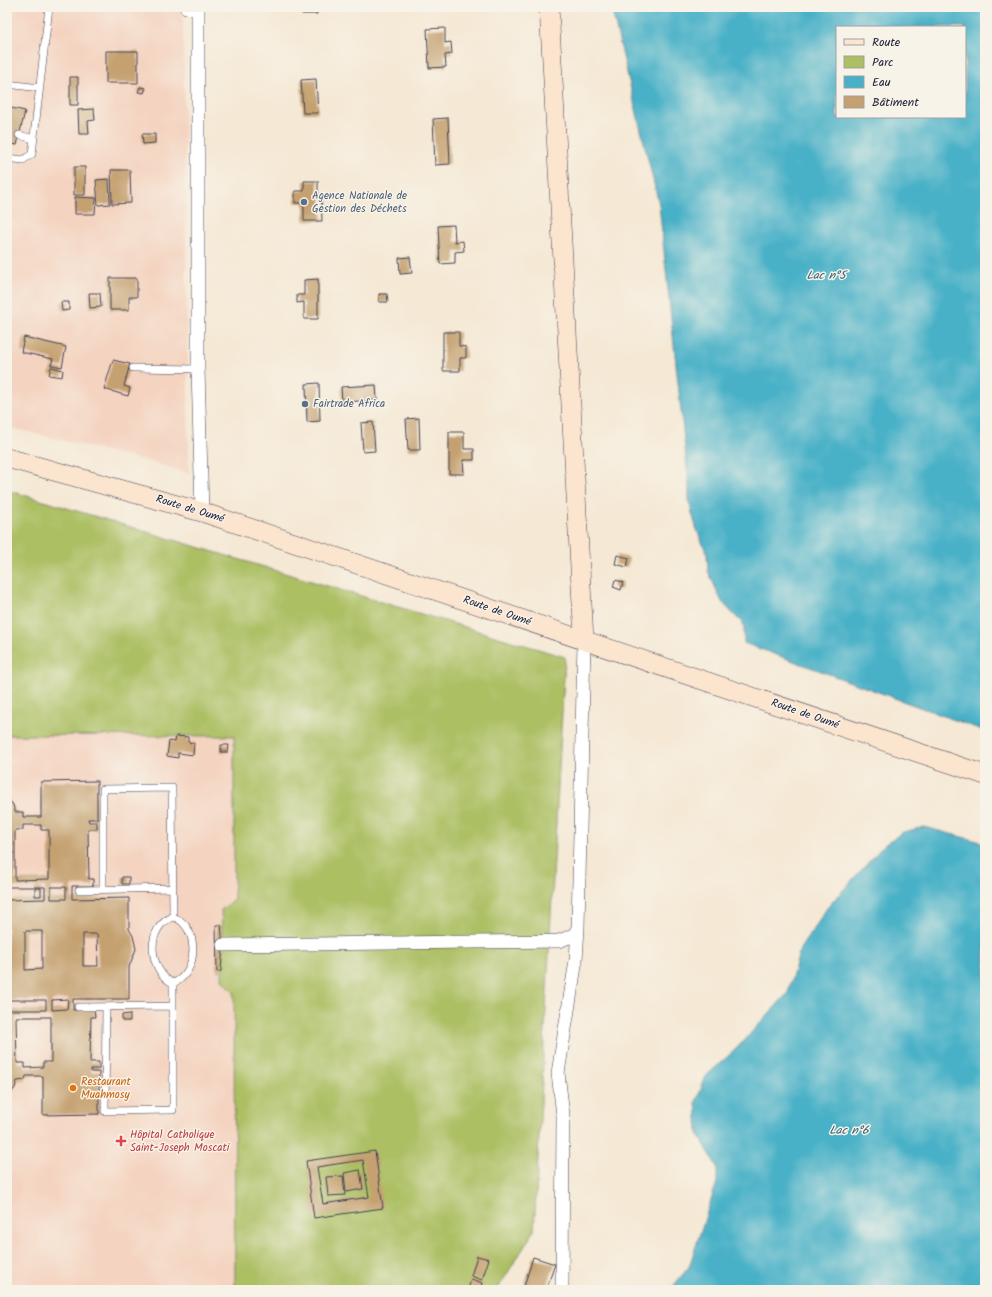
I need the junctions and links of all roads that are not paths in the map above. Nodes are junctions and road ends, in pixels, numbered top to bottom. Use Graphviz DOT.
graph roads {
  1 [pos="48,7"];
  2 [pos="549,7"];
  3 [pos="194,8"];
  4 [pos="7,84"];
  5 [pos="40,88"];
  6 [pos="20,135"];
  7 [pos="34,139"];
  8 [pos="7,158"];
  9 [pos="133,368"];
  10 [pos="198,369"];
  11 [pos="7,458"];
  12 [pos="202,512"];
  13 [pos="584,640"];
  14 [pos="985,775"];
  15 [pos="172,888"];
  16 [pos="103,889"];
  17 [pos="79,890"];
  18 [pos="173,917"];
  19 [pos="578,928"];
  20 [pos="223,945"];
  21 [pos="173,983"];
  22 [pos="173,1006"];
  23 [pos="78,1007"];
  24 [pos="106,1007"];
  25 [pos="562,1290"];
  1 -- 5 [label="lane"];
  2 -- 13 [label="main road"];
  3 -- 10 [label="street"];
  4 -- 5 [label="lane"];
  5 -- 7 [label="lane"];
  6 -- 7 [label="lane"];
  7 -- 8 [label="lane"];
  9 -- 10 [label="lane"];
  10 -- 12 [label="street"];
  11 -- 12 [label="main road, Route de Oumé"];
  12 -- 13 [label="main road, Route de Oumé"];
  13 -- 14 [label="main road, Route de Oumé"];
  13 -- 19 [label="street"];
  15 -- 16 [label="lane"];
  15 -- 16 [label="lane"];
  15 -- 18 [label="lane"];
  16 -- 17 [label="lane"];
  18 -- 21 [label="lane"];
  18 -- 21 [label="lane"];
  19 -- 20 [label="street"];
  19 -- 25 [label="street"];
  21 -- 22 [label="lane"];
  22 -- 24 [label="lane"];
  22 -- 24 [label="lane"];
  23 -- 24 [label="lane"];
}
